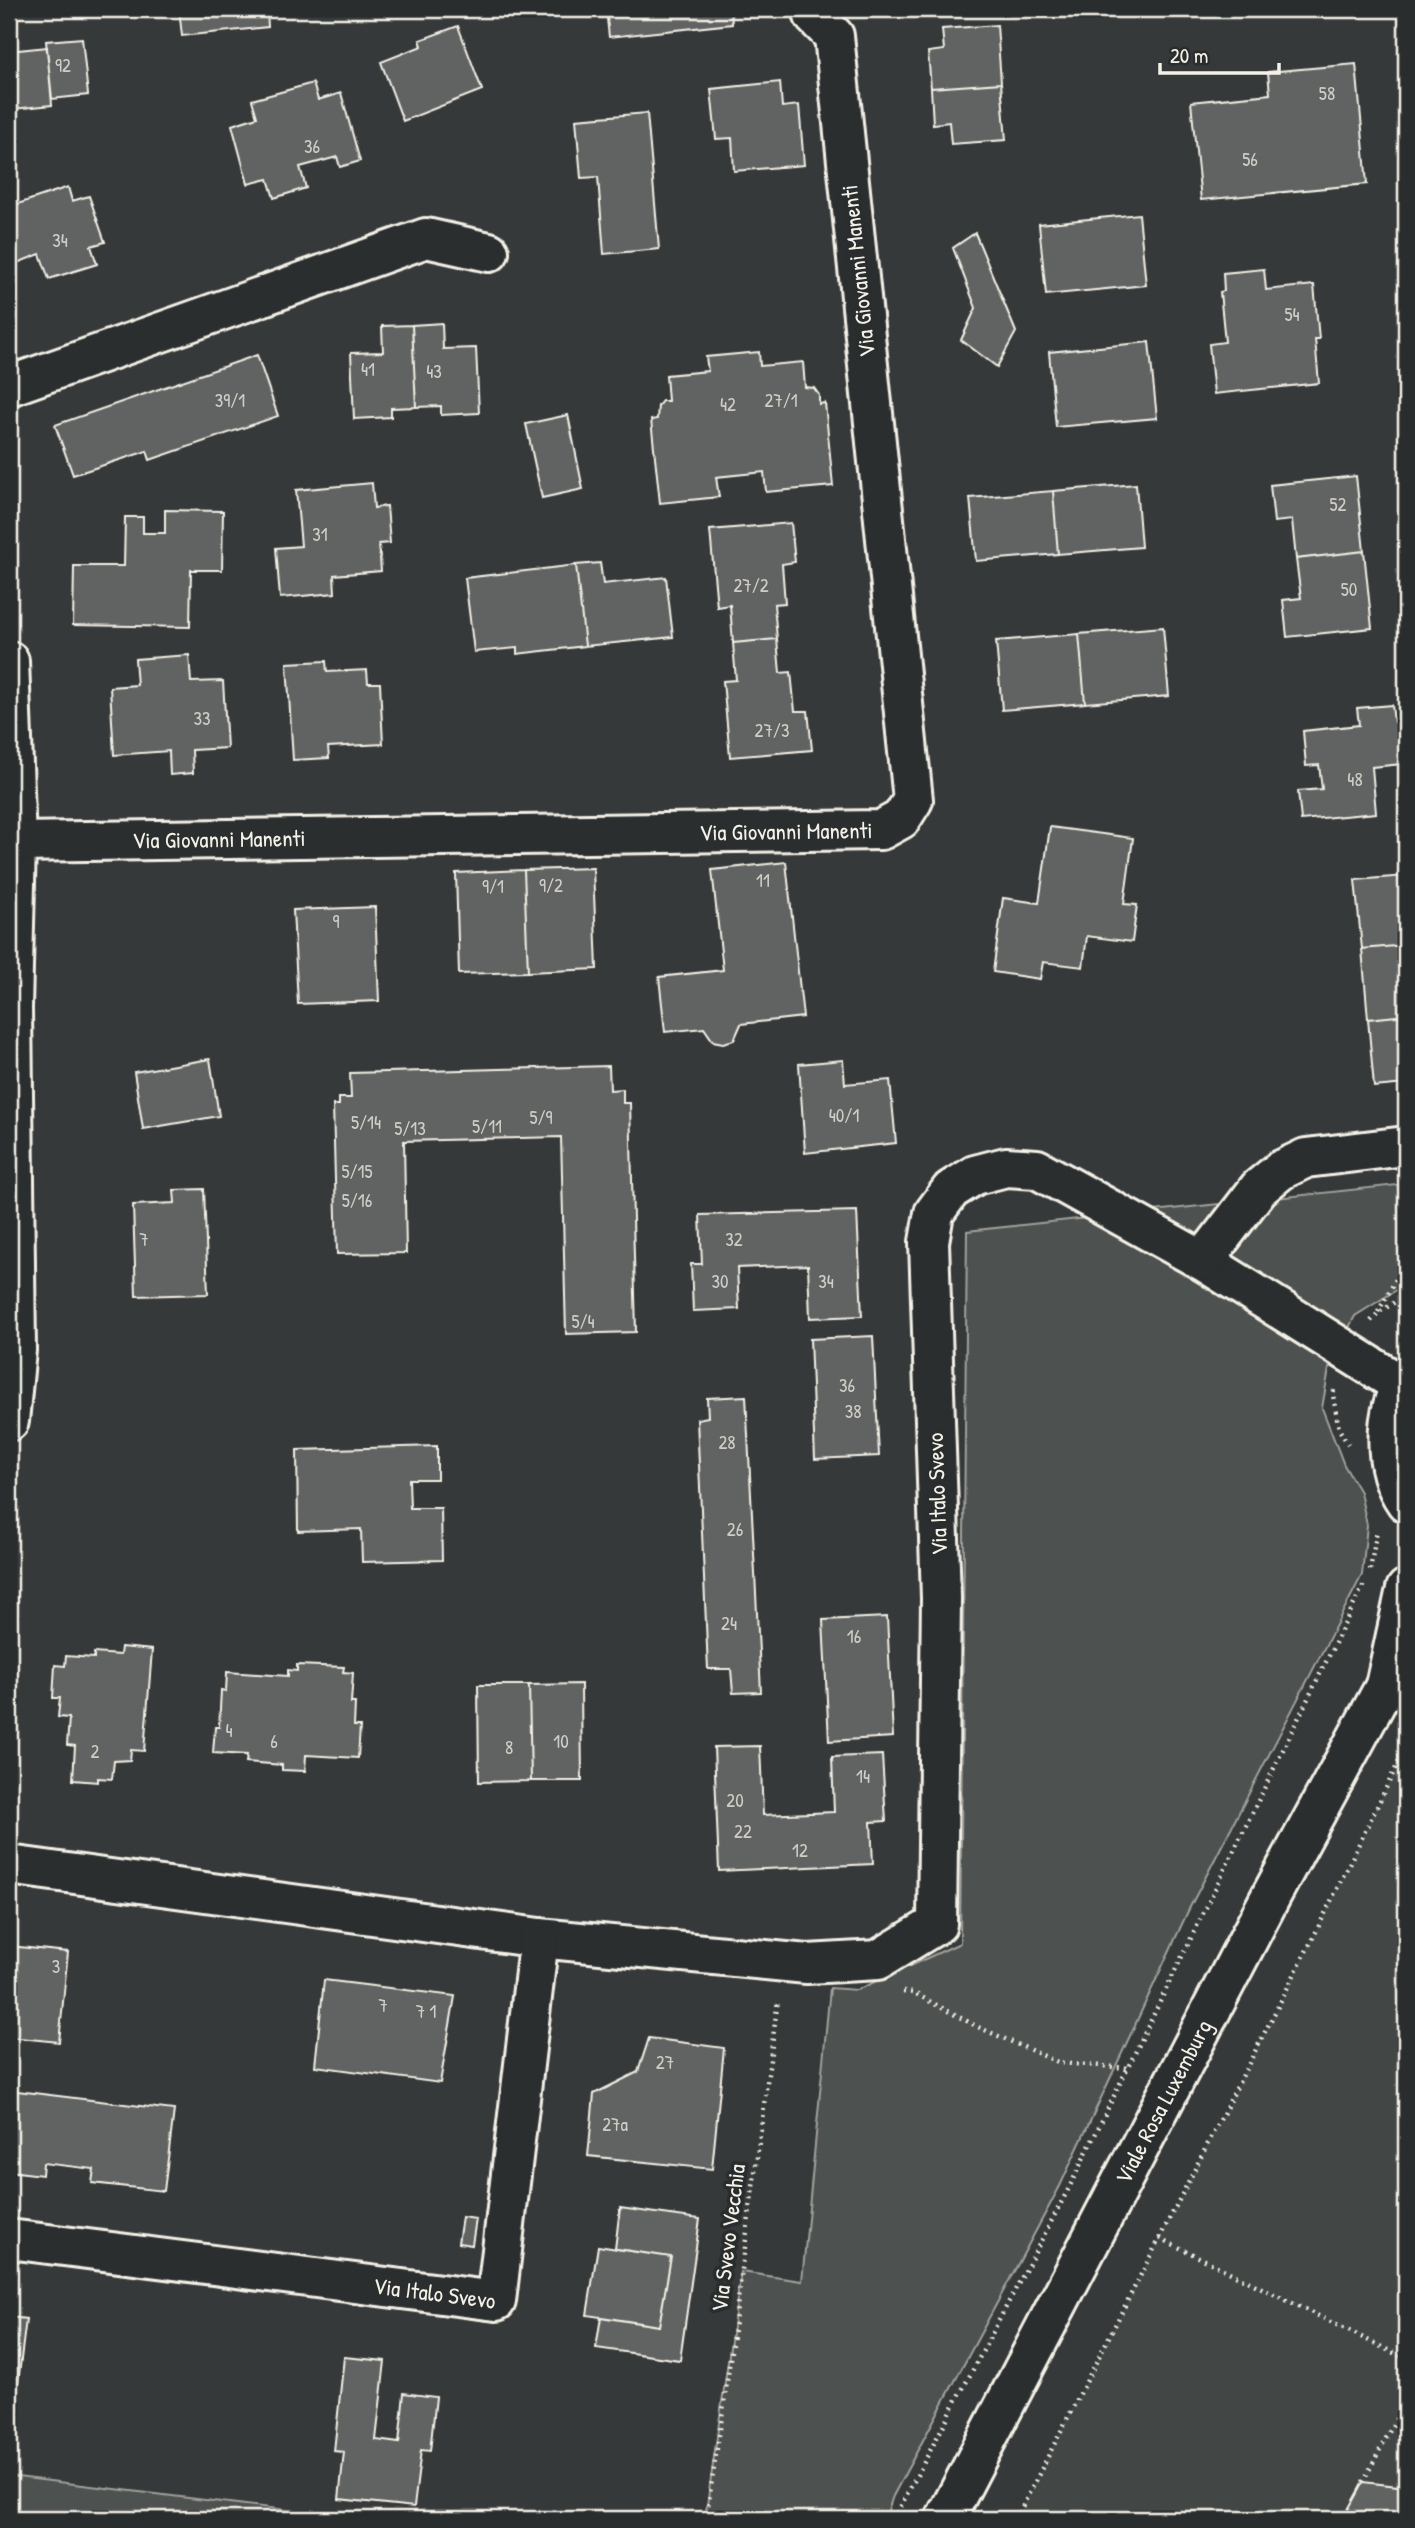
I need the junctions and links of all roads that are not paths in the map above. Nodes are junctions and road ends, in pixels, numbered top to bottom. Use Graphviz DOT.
graph roads {
  1 [pos="814,16"];
  2 [pos="489,252"];
  3 [pos="9,386"];
  4 [pos="9,661"];
  5 [pos="16,842"];
  6 [pos="11,911"];
  7 [pos="1406,1146"];
  8 [pos="1203,1261"];
  9 [pos="12,1350"];
  10 [pos="1404,1381"];
  11 [pos="9,1421"];
  12 [pos="1392,1512"];
  13 [pos="1406,1589"];
  14 [pos="1396,1675"];
  15 [pos="9,1865"];
  16 [pos="539,1938"];
  17 [pos="9,2239"];
  18 [pos="945,2519"];
  1 -- 5 [label="street, Via Giovanni Manenti"];
  2 -- 3 [label="street"];
  4 -- 5 [label="street"];
  5 -- 6 [label="street"];
  6 -- 9 [label="street"];
  7 -- 8 [label="street"];
  8 -- 10 [label="street"];
  8 -- 16 [label="street, Via Italo Svevo"];
  9 -- 11 [label="street"];
  10 -- 12 [label="street"];
  13 -- 14 [label="street, Viale Rosa Luxemburg"];
  14 -- 18 [label="street, Viale Rosa Luxemburg"];
  15 -- 16 [label="street, Via Italo Svevo"];
  16 -- 17 [label="street, Via Italo Svevo"];
}
